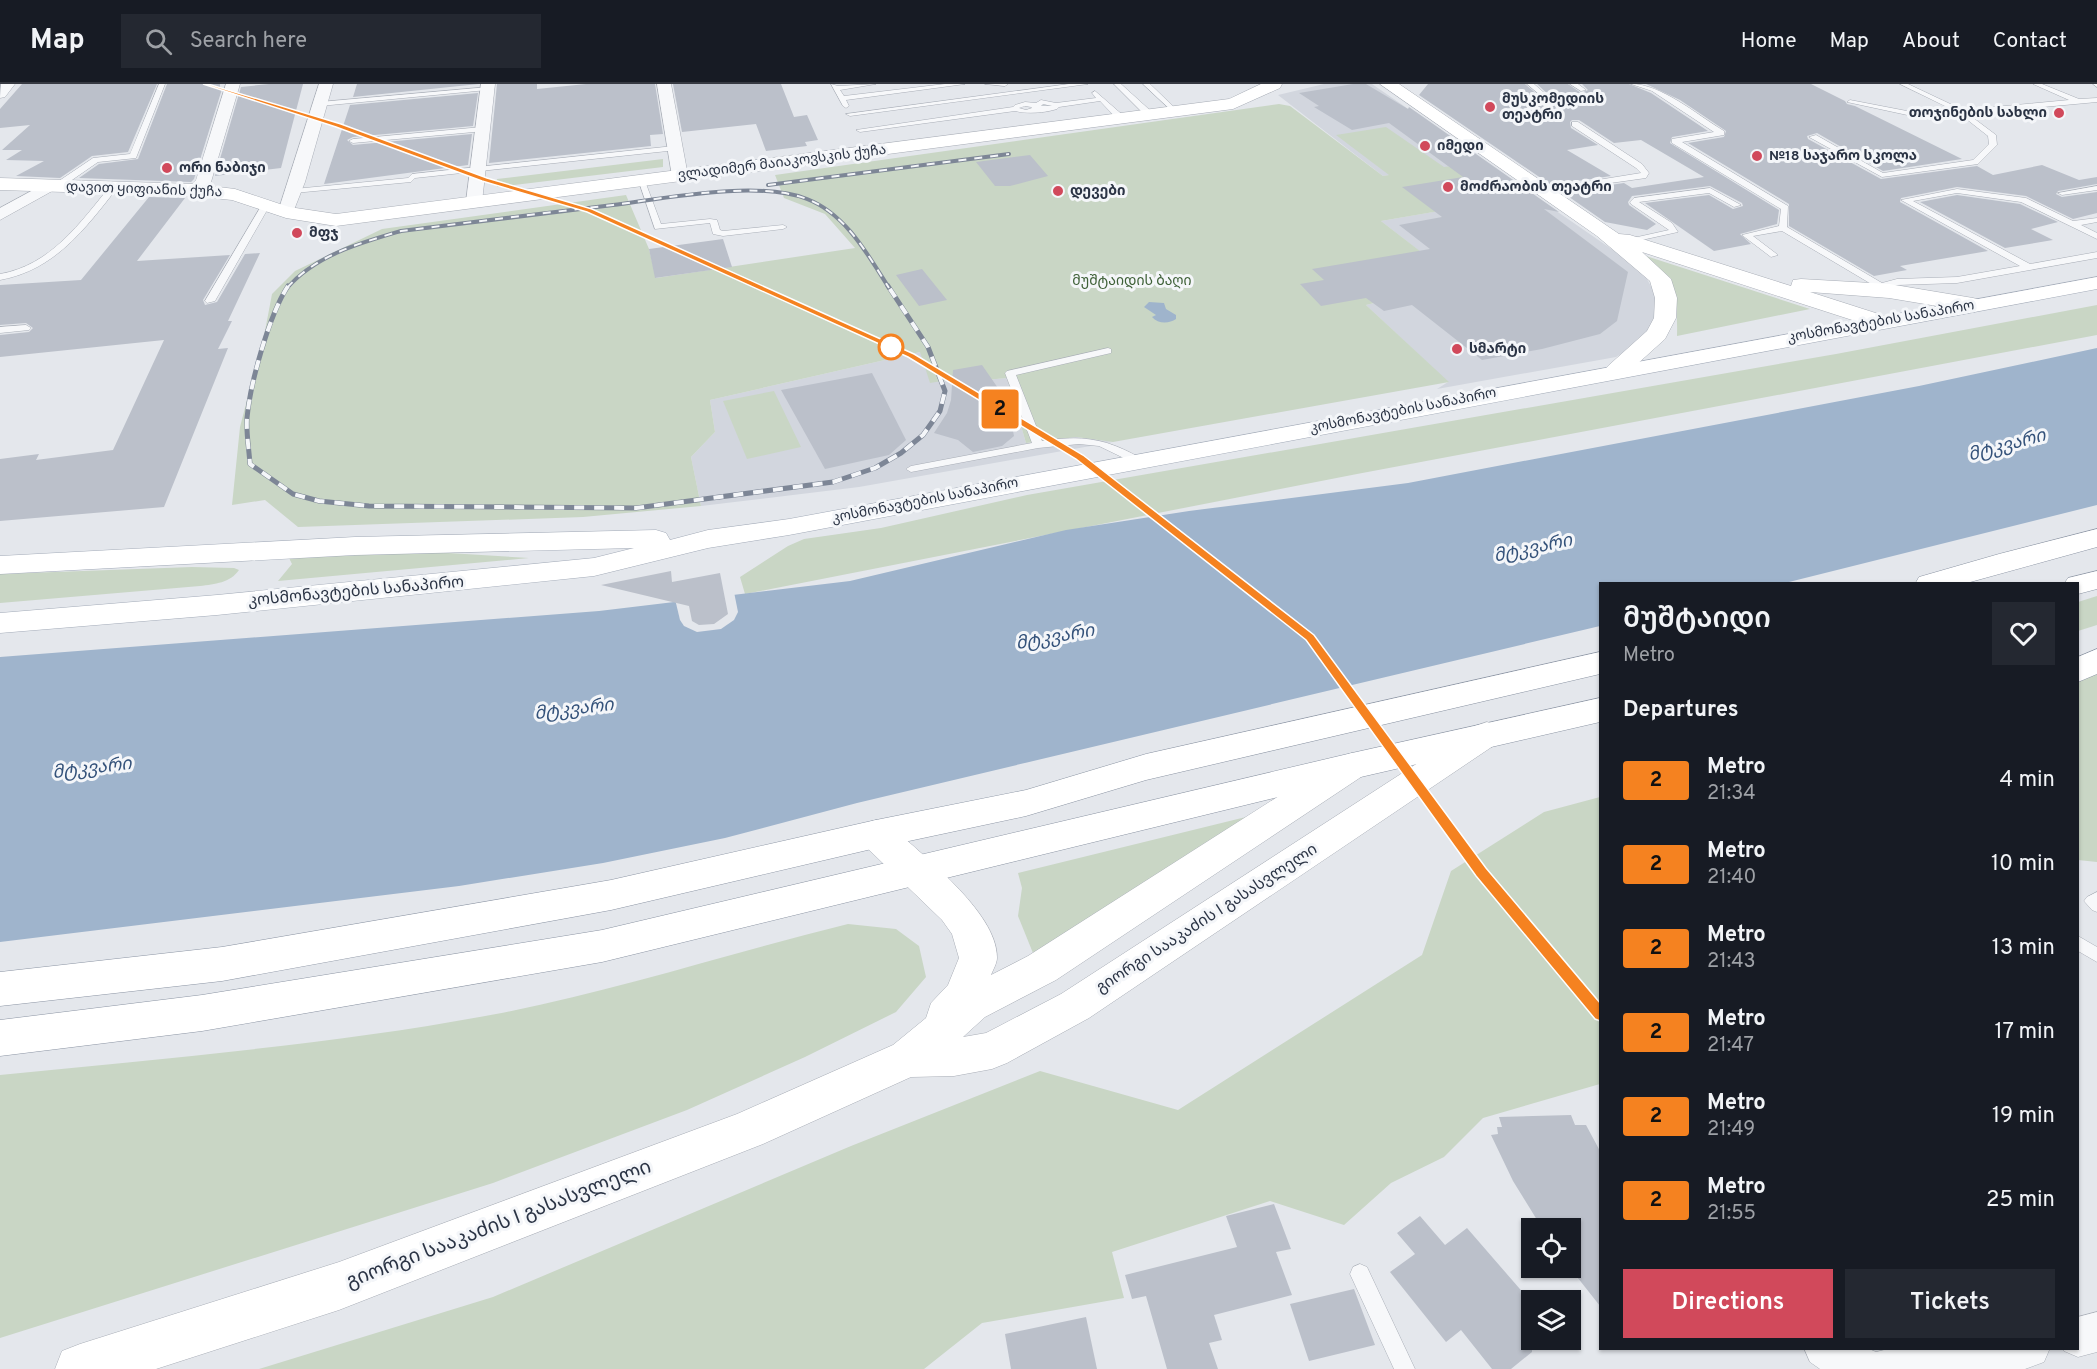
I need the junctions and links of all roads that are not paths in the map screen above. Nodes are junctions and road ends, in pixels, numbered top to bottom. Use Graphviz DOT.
graph roads {
  1 [pos="8,84"];
  2 [pos="162,84"];
  3 [pos="233,84"];
  4 [pos="326,84"];
  5 [pos="664,84"];
  6 [pos="873,84"];
  7 [pos="962,84"];
  8 [pos="988,84"];
  9 [pos="1005,84"];
  10 [pos="1013,84"];
  11 [pos="1022,84"];
  12 [pos="1085,84"];
  13 [pos="1117,84"];
  14 [pos="1146,84"];
  15 [pos="1274,84"];
  16 [pos="1388,84"];
  17 [pos="1530,84"];
  18 [pos="1573,84"];
  19 [pos="1634,84"];
  20 [pos="1903,84"];
  21 [pos="2036,84"];
  22 [pos="487,86"];
  23 [pos="835,86"];
  24 [pos="1583,90"];
  25 [pos="0,94"];
  26 [pos="842,98"];
  27 [pos="1547,98"];
  28 [pos="1101,99"];
  29 [pos="2097,100"];
  30 [pos="1850,102"];
  31 [pos="2079,102"];
  32 [pos="320,104"];
  33 [pos="1176,112"];
  34 [pos="1962,112"];
  35 [pos="850,114"];
  36 [pos="1150,115"];
  37 [pos="2021,115"];
  38 [pos="1970,118"];
  39 [pos="1122,119"];
  40 [pos="1575,124"];
  41 [pos="483,129"];
  42 [pos="860,130"];
  43 [pos="1813,137"];
  44 [pos="353,141"];
  45 [pos="869,144"];
  46 [pos="674,148"];
  47 [pos="478,168"];
  48 [pos="680,176"];
  49 [pos="641,181"];
  50 [pos="0,184"];
  51 [pos="52,187"];
  52 [pos="114,187"];
  53 [pos="2097,188"];
  54 [pos="194,190"];
  55 [pos="294,191"];
  56 [pos="1542,191"];
  57 [pos="2062,193"];
  58 [pos="474,202"];
  59 [pos="266,205"];
  60 [pos="1737,205"];
  61 [pos="286,212"];
  62 [pos="0,215"];
  63 [pos="2097,220"];
  64 [pos="2072,224"];
  65 [pos="783,227"];
  66 [pos="1783,228"];
  67 [pos="1604,232"];
  68 [pos="2097,236"];
  69 [pos="1628,240"];
  70 [pos="1774,255"];
  71 [pos="2097,255"];
  72 [pos="2028,267"];
  73 [pos="0,277"];
  74 [pos="2097,283"];
  75 [pos="1874,287"];
  76 [pos="1810,294"];
  77 [pos="210,302"];
  78 [pos="1973,305"];
  79 [pos="1880,322"];
  80 [pos="26,328"];
  81 [pos="0,330"];
  82 [pos="1108,351"];
  83 [pos="1616,371"];
  84 [pos="1038,445"];
  85 [pos="1138,460"];
  86 [pos="911,469"];
  87 [pos="2097,538"];
  88 [pos="708,539"];
  89 [pos="222,552"];
  90 [pos="0,565"];
  91 [pos="2097,580"];
  92 [pos="1936,582"];
  93 [pos="2079,585"];
  94 [pos="217,605"];
  95 [pos="0,623"];
  96 [pos="1599,663"];
  97 [pos="1499,687"];
  98 [pos="1599,710"];
  99 [pos="1487,734"];
  100 [pos="1352,766"];
  101 [pos="876,834"];
  102 [pos="913,872"];
  103 [pos="2097,898"];
  104 [pos="2097,906"];
  105 [pos="2079,944"];
  106 [pos="2097,955"];
  107 [pos="0,989"];
  108 [pos="0,1038"];
  109 [pos="909,1058"];
  110 [pos="1360,1274"];
  111 [pos="2097,1332"];
  112 [pos="2079,1337"];
  113 [pos="1827,1350"];
  114 [pos="2019,1350"];
  115 [pos="80,1369"];
  116 [pos="1405,1369"];
  117 [pos="1869,1369"];
  118 [pos="1883,1369"];
  1 -- 25 [label="street"];
  2 -- 51 [label="lane"];
  3 -- 54 [label="street"];
  4 -- 32 [label="street"];
  5 -- 46 [label="street"];
  6 -- 23 [label="lane"];
  7 -- 26 [label="lane"];
  8 -- 9 [label="lane"];
  10 -- 11 [label="lane"];
  12 -- 28 [label="lane"];
  12 -- 35 [label="lane"];
  13 -- 36 [label="lane"];
  14 -- 33 [label="lane"];
  15 -- 33 [label="main road, ვლადიმერ მაიაკოვსკის ქუჩა"];
  16 -- 56 [label="main road"];
  17 -- 27 [label="lane"];
  18 -- 24 [label="lane"];
  19 -- 66 [label="lane"];
  20 -- 34 [label="lane"];
  21 -- 31 [label="lane"];
  22 -- 32 [label="lane"];
  22 -- 41 [label="street"];
  23 -- 26 [label="lane"];
  26 -- 35 [label="lane"];
  28 -- 39 [label="lane"];
  28 -- 42 [label="lane"];
  29 -- 31 [label="lane"];
  30 -- 34 [label="lane"];
  31 -- 34 [label="lane"];
  32 -- 55 [label="street"];
  33 -- 36 [label="main road, ვლადიმერ მაიაკოვსკის ქუჩა"];
  34 -- 38 [label="lane"];
  35 -- 42 [label="lane"];
  36 -- 39 [label="main road, ვლადიმერ მაიაკოვსკის ქუჩა"];
  37 -- 38 [label="lane"];
  38 -- 43 [label="lane"];
  39 -- 45 [label="main road, ვლადიმერ მაიაკოვსკის ქუჩა"];
  40 -- 56 [label="lane"];
  41 -- 44 [label="lane"];
  41 -- 47 [label="street"];
  42 -- 45 [label="lane"];
  45 -- 48 [label="main road, ვლადიმერ მაიაკოვსკის ქუჩა"];
  46 -- 47 [label="lane"];
  46 -- 48 [label="street"];
  47 -- 55 [label="lane"];
  47 -- 58 [label="street"];
  48 -- 49 [label="main road, ვლადიმერ მაიაკოვსკის ქუჩა"];
  49 -- 58 [label="main road, ვლადიმერ მაიაკოვსკის ქუჩა"];
  49 -- 65 [label="lane"];
  50 -- 51 [label="main road, დავით ყიფიანის ქუჩა"];
  51 -- 52 [label="main road, დავით ყიფიანის ქუჩა"];
  51 -- 62 [label="street"];
  52 -- 54 [label="main road, დავით ყიფიანის ქუჩა"];
  52 -- 73 [label="lane"];
  53 -- 57 [label="lane"];
  54 -- 59 [label="main road, დავით ყიფიანის ქუჩა"];
  55 -- 61 [label="street"];
  56 -- 67 [label="main road"];
  58 -- 61 [label="main road, ვლადიმერ მაიაკოვსკის ქუჩა"];
  59 -- 61 [label="main road, დავით ყიფიანის ქუჩა"];
  59 -- 77 [label="lane"];
  60 -- 69 [label="lane"];
  63 -- 64 [label="lane"];
  64 -- 68 [label="lane"];
  64 -- 72 [label="lane"];
  66 -- 70 [label="lane"];
  66 -- 75 [label="lane"];
  67 -- 69 [label="main road"];
  67 -- 83 [label="main road"];
  69 -- 76 [label="main road"];
  71 -- 72 [label="lane"];
  72 -- 75 [label="lane"];
  74 -- 78 [label="main road, კოსმონავტების სანაპირო"];
  75 -- 76 [label="main road"];
  75 -- 78 [label="main road"];
  76 -- 79 [label="main road"];
  78 -- 79 [label="main road, კოსმონავტების სანაპირო"];
  79 -- 83 [label="main road, კოსმონავტების სანაპირო"];
  80 -- 81 [label="lane"];
  82 -- 84 [label="lane"];
  83 -- 85 [label="main road, კოსმონავტების სანაპირო"];
  84 -- 85 [label="lane"];
  84 -- 86 [label="lane"];
  85 -- 88 [label="main road, კოსმონავტების სანაპირო"];
  87 -- 92 [label="main road"];
  88 -- 89 [label="main road, კოსმონავტების სანაპირო"];
  88 -- 94 [label="main road, კოსმონავტების სანაპირო"];
  89 -- 90 [label="main road, კოსმონავტების სანაპირო"];
  89 -- 94 [label="main road"];
  91 -- 93 [label="main road"];
  94 -- 95 [label="main road, კოსმონავტების სანაპირო"];
  96 -- 97 [label="main road"];
  97 -- 100 [label="main road"];
  97 -- 101 [label="main road"];
  98 -- 99 [label="main road"];
  99 -- 100 [label="main road"];
  99 -- 109 [label="main road, გიორგი სააკაძის I გასასვლელი"];
  100 -- 102 [label="main road"];
  100 -- 109 [label="main road, გიორგი სააკაძის I გასასვლელი"];
  101 -- 102 [label="main road"];
  101 -- 107 [label="main road"];
  102 -- 108 [label="main road"];
  102 -- 109 [label="main road"];
  103 -- 104 [label="lane"];
  105 -- 106 [label="lane"];
  109 -- 115 [label="main road, გიორგი სააკაძის I გასასვლელი"];
  110 -- 116 [label="lane"];
  111 -- 112 [label="street"];
  113 -- 117 [label="street"];
  114 -- 118 [label="street"];
}
